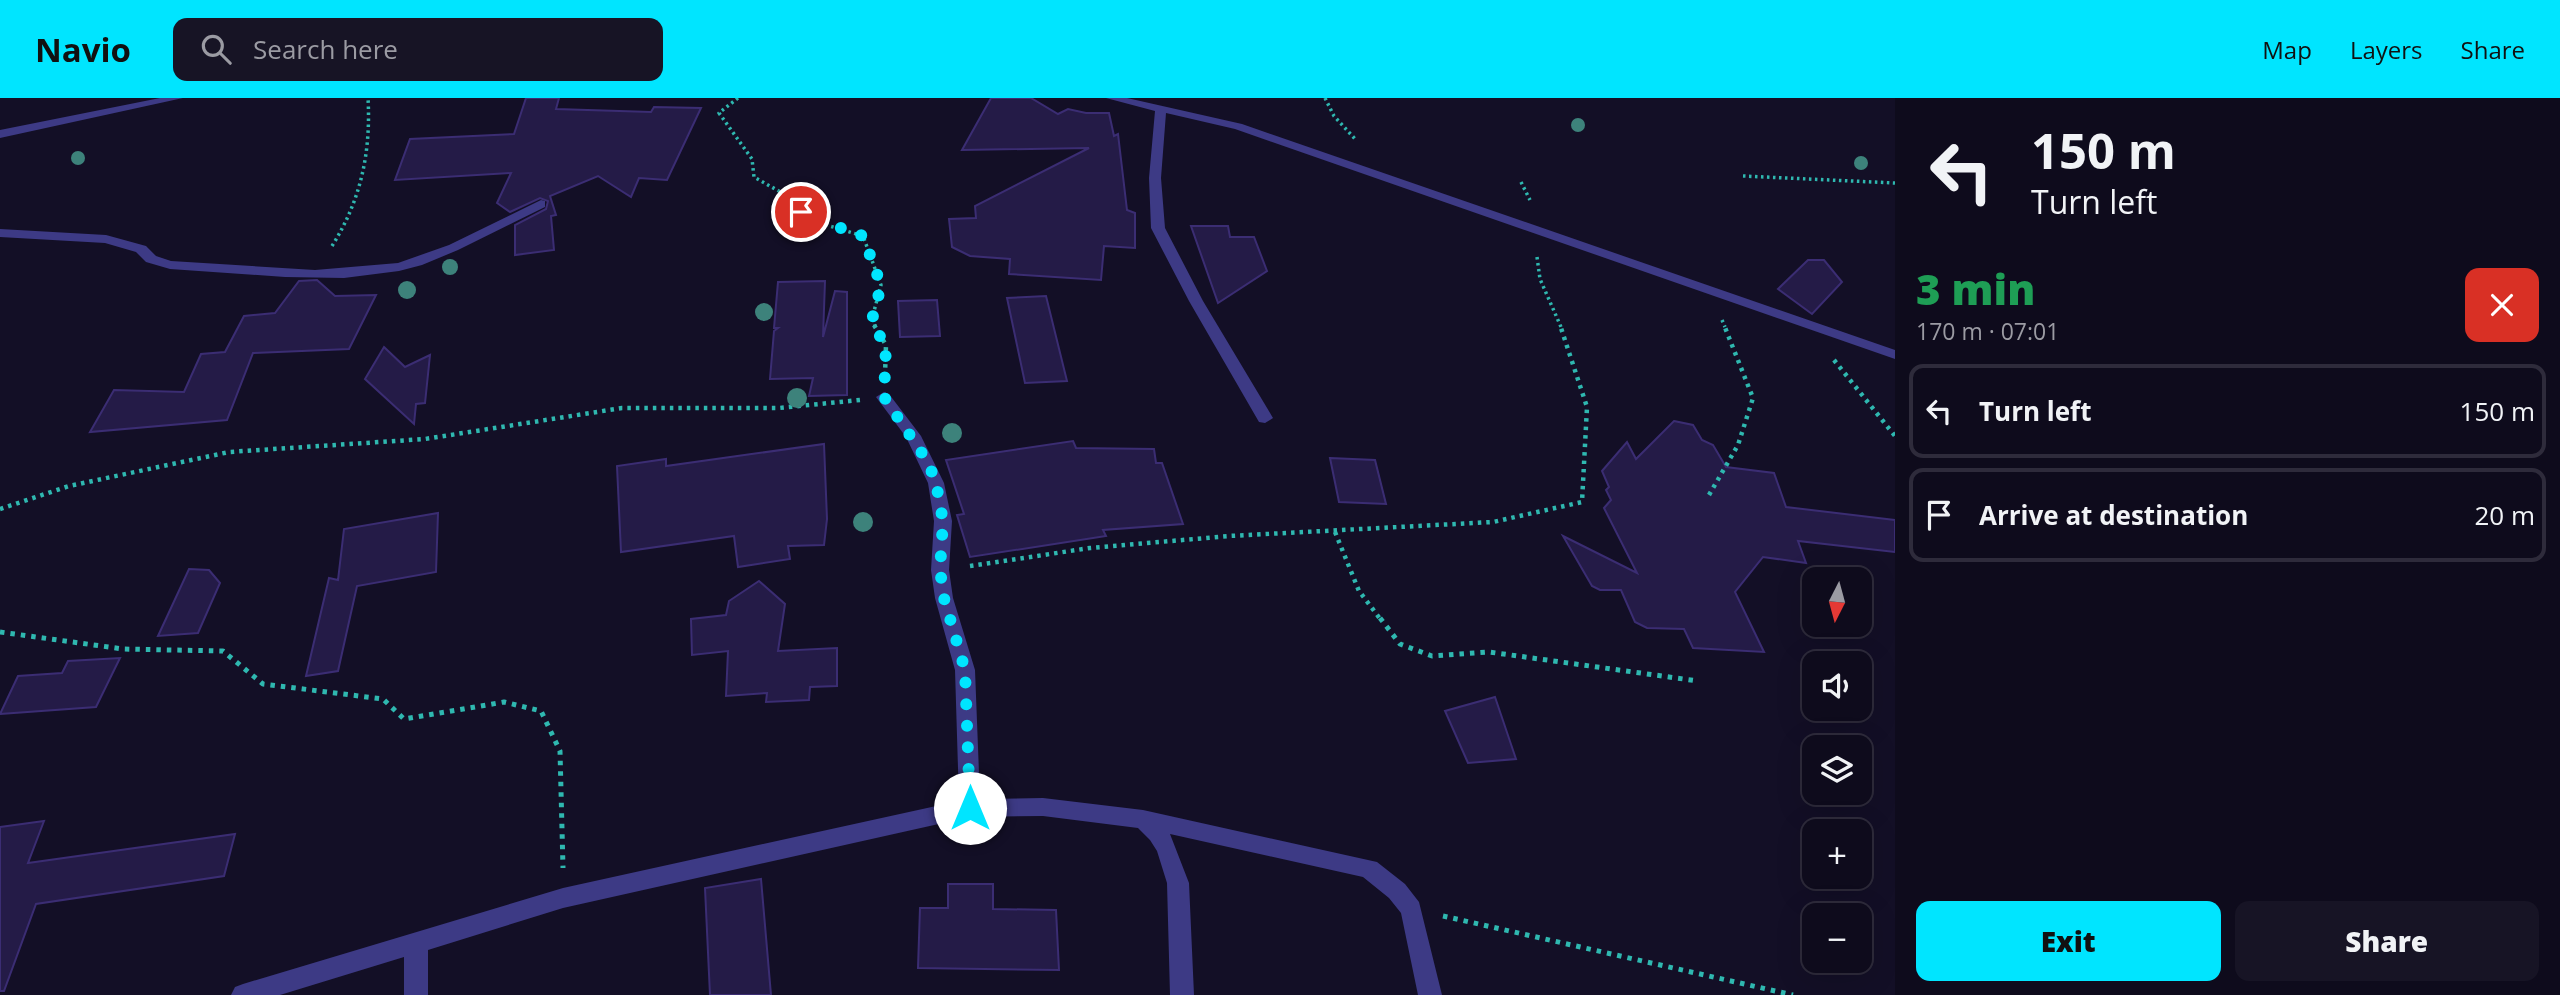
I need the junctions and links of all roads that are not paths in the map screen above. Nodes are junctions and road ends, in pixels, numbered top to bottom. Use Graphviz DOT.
graph roads {
  1 [pos="177,98"];
  2 [pos="1112,98"];
  3 [pos="1161,108"];
  4 [pos="0,134"];
  5 [pos="541,204"];
  6 [pos="0,233"];
  7 [pos="1895,355"];
  8 [pos="884,397"];
  9 [pos="1265,418"];
  10 [pos="970,808"];
  11 [pos="1143,818"];
  12 [pos="416,945"];
  13 [pos="243,995"];
  14 [pos="416,995"];
  15 [pos="1182,995"];
  16 [pos="1430,995"];
  1 -- 4 [label="street"];
  2 -- 3 [label="street"];
  3 -- 7 [label="street"];
  3 -- 9 [label="street"];
  5 -- 6 [label="street"];
  8 -- 10 [label="street"];
  10 -- 11 [label="street"];
  10 -- 12 [label="street"];
  11 -- 15 [label="street"];
  11 -- 16 [label="street"];
  12 -- 13 [label="street"];
  12 -- 14 [label="street"];
}
